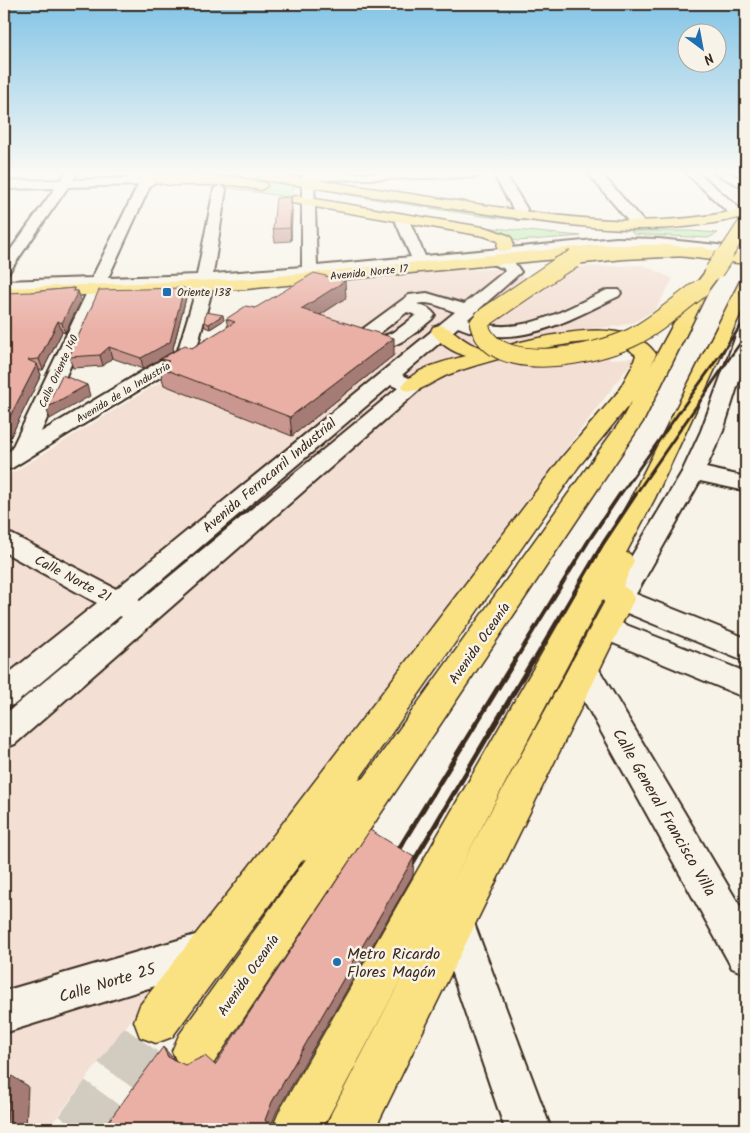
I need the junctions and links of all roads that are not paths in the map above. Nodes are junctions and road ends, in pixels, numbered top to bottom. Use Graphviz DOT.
graph roads {
  1 [pos="34,226"];
  2 [pos="125,226"];
  3 [pos="214,226"];
  4 [pos="308,226"];
  5 [pos="405,226"];
  6 [pos="447,226"];
  7 [pos="527,226"];
  8 [pos="542,226"];
  9 [pos="737,226"];
  10 [pos="746,236"];
  11 [pos="622,238"];
  12 [pos="746,248"];
  13 [pos="703,252"];
  14 [pos="746,252"];
  15 [pos="497,254"];
  16 [pos="551,254"];
  17 [pos="418,256"];
  18 [pos="746,258"];
  19 [pos="4,269"];
  20 [pos="309,273"];
  21 [pos="205,280"];
  22 [pos="4,281"];
  23 [pos="98,284"];
  24 [pos="746,285"];
  25 [pos="4,286"];
  26 [pos="402,288"];
  27 [pos="700,289"];
  28 [pos="4,291"];
  29 [pos="613,292"];
  30 [pos="274,298"];
  31 [pos="404,306"];
  32 [pos="464,318"];
  33 [pos="737,327"];
  34 [pos="210,339"];
  35 [pos="186,354"];
  36 [pos="498,354"];
  37 [pos="386,376"];
  38 [pos="412,386"];
  39 [pos="12,458"];
  40 [pos="693,472"];
  41 [pos="746,484"];
  42 [pos="643,498"];
  43 [pos="4,541"];
  44 [pos="118,602"];
  45 [pos="613,614"];
  46 [pos="142,616"];
  47 [pos="746,650"];
  48 [pos="583,670"];
  49 [pos="746,685"];
  50 [pos="4,695"];
  51 [pos="4,734"];
  52 [pos="380,783"];
  53 [pos="287,849"];
  54 [pos="454,920"];
  55 [pos="209,951"];
  56 [pos="746,954"];
  57 [pos="4,1012"];
  58 [pos="156,1021"];
  59 [pos="194,1051"];
  60 [pos="296,1129"];
  61 [pos="349,1129"];
  62 [pos="528,1129"];
  1 -- 19 [label="street"];
  2 -- 23 [label="street, Calle Oriente 140"];
  3 -- 21 [label="street"];
  4 -- 20 [label="street"];
  5 -- 17 [label="street"];
  6 -- 15 [label="main road"];
  7 -- 11 [label="main road"];
  8 -- 10 [label="main road"];
  9 -- 27 [label="main road, Avenida Oceanía, bridge"];
  11 -- 12 [label="main road"];
  11 -- 15 [label="main road, Avenida Norte 17"];
  13 -- 16 [label="main road, Avenida Norte 17"];
  13 -- 18 [label="main road"];
  13 -- 27 [label="main road, bridge"];
  14 -- 20 [label="street"];
  15 -- 16 [label="main road, Avenida Norte 17"];
  15 -- 17 [label="main road, Avenida Norte 17"];
  15 -- 20 [label="main road, Avenida Norte 17"];
  15 -- 32 [label="street, Avenida Ferrocarril Industrial"];
  16 -- 32 [label="street"];
  17 -- 20 [label="main road, Avenida Norte 17"];
  18 -- 20 [label="street"];
  20 -- 21 [label="main road, Avenida Norte 17"];
  20 -- 25 [label="street"];
  20 -- 28 [label="street"];
  20 -- 30 [label="street"];
  21 -- 23 [label="main road, Avenida Norte 17"];
  21 -- 35 [label="street"];
  22 -- 23 [label="main road, Avenida Norte 17"];
  23 -- 28 [label="main road, Avenida Norte 17"];
  23 -- 39 [label="street, Calle Oriente 140"];
  24 -- 33 [label="main road"];
  26 -- 32 [label="street"];
  27 -- 52 [label="main road, Avenida Oceanía"];
  29 -- 32 [label="street"];
  31 -- 32 [label="street"];
  32 -- 36 [label="main road"];
  32 -- 37 [label="street, Avenida Ferrocarril Industrial"];
  33 -- 40 [label="street"];
  33 -- 42 [label="main road"];
  34 -- 35 [label="street, Avenida de la Industria"];
  35 -- 39 [label="street, Avenida de la Industria"];
  36 -- 38 [label="main road"];
  36 -- 53 [label="main road"];
  37 -- 38 [label="street"];
  37 -- 44 [label="street, Avenida Ferrocarril Industrial"];
  38 -- 46 [label="street, Avenida Ferrocarril Industrial"];
  40 -- 41 [label="street"];
  40 -- 45 [label="street"];
  42 -- 45 [label="main road"];
  42 -- 60 [label="main road"];
  43 -- 44 [label="street, Calle Norte 21"];
  44 -- 46 [label="street, Calle Norte 21"];
  44 -- 50 [label="street, Avenida Ferrocarril Industrial"];
  45 -- 47 [label="street"];
  45 -- 48 [label="main road"];
  45 -- 49 [label="street"];
  46 -- 51 [label="street, Avenida Ferrocarril Industrial"];
  48 -- 54 [label="main road"];
  48 -- 56 [label="street, Calle General Francisco Villa"];
  52 -- 53 [label="main road"];
  52 -- 59 [label="main road, Avenida Oceanía"];
  53 -- 55 [label="main road"];
  54 -- 61 [label="main road"];
  54 -- 62 [label="street"];
  55 -- 57 [label="street, Calle Norte 25"];
  55 -- 58 [label="main road"];
}
